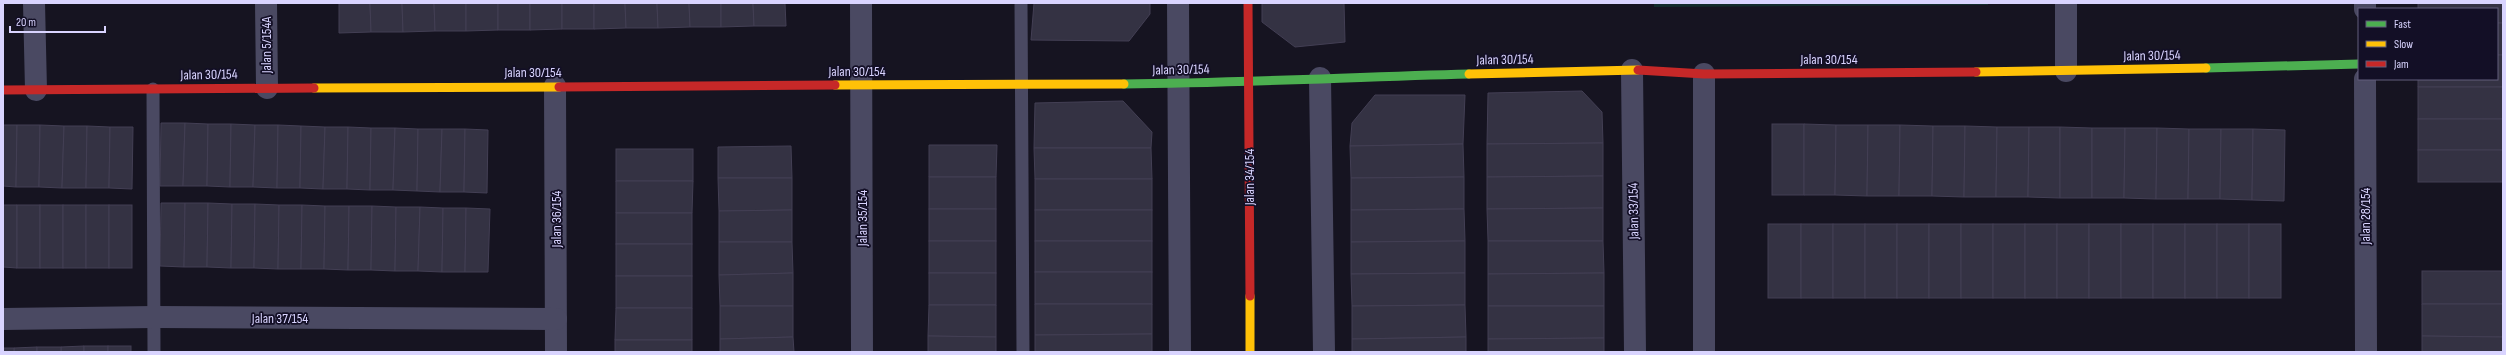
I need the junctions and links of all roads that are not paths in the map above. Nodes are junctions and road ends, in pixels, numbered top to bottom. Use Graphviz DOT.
graph roads {
  1 [pos="34,3"];
  2 [pos="266,3"];
  3 [pos="861,3"];
  4 [pos="1021,3"];
  5 [pos="1178,3"];
  6 [pos="1248,3"];
  7 [pos="2066,3"];
  8 [pos="2358,64"];
  9 [pos="1632,70"];
  10 [pos="2066,71"];
  11 [pos="1704,74"];
  12 [pos="1320,78"];
  13 [pos="2365,80"];
  14 [pos="1179,83"];
  15 [pos="1249,83"];
  16 [pos="1021,84"];
  17 [pos="862,85"];
  18 [pos="555,86"];
  19 [pos="266,88"];
  20 [pos="153,89"];
  21 [pos="3,90"];
  22 [pos="36,90"];
  23 [pos="154,317"];
  24 [pos="3,319"];
  25 [pos="556,319"];
  26 [pos="154,352"];
  27 [pos="556,352"];
  28 [pos="862,352"];
  29 [pos="1023,352"];
  30 [pos="1180,352"];
  31 [pos="1250,352"];
  32 [pos="1324,352"];
  33 [pos="1635,352"];
  34 [pos="1704,352"];
  35 [pos="2366,352"];
  1 -- 22 [label="street"];
  2 -- 19 [label="street, Jalan 5/154A"];
  3 -- 17 [label="street, Jalan 35/154"];
  4 -- 16 [label="lane"];
  5 -- 14 [label="street"];
  6 -- 15 [label="street, Jalan 34/154"];
  7 -- 10 [label="street"];
  8 -- 10 [label="street, Jalan 30/154"];
  9 -- 11 [label="street, Jalan 30/154"];
  9 -- 12 [label="street, Jalan 30/154"];
  9 -- 33 [label="street, Jalan 33/154"];
  10 -- 11 [label="street, Jalan 30/154"];
  11 -- 34 [label="street"];
  12 -- 15 [label="street, Jalan 30/154"];
  12 -- 32 [label="street"];
  13 -- 35 [label="street, Jalan 28/154"];
  14 -- 15 [label="street, Jalan 30/154"];
  14 -- 16 [label="street, Jalan 30/154"];
  14 -- 30 [label="street"];
  15 -- 31 [label="street, Jalan 34/154"];
  16 -- 17 [label="street, Jalan 30/154"];
  16 -- 29 [label="lane"];
  17 -- 18 [label="street, Jalan 30/154"];
  17 -- 28 [label="street, Jalan 35/154"];
  18 -- 19 [label="street, Jalan 30/154"];
  18 -- 25 [label="street, Jalan 36/154"];
  19 -- 20 [label="street, Jalan 30/154"];
  20 -- 22 [label="street, Jalan 30/154"];
  20 -- 23 [label="lane"];
  21 -- 22 [label="street, Jalan 30/154"];
  23 -- 24 [label="street, Jalan 37/154"];
  23 -- 25 [label="street, Jalan 37/154"];
  23 -- 26 [label="lane"];
  25 -- 27 [label="street, Jalan 36/154"];
}
